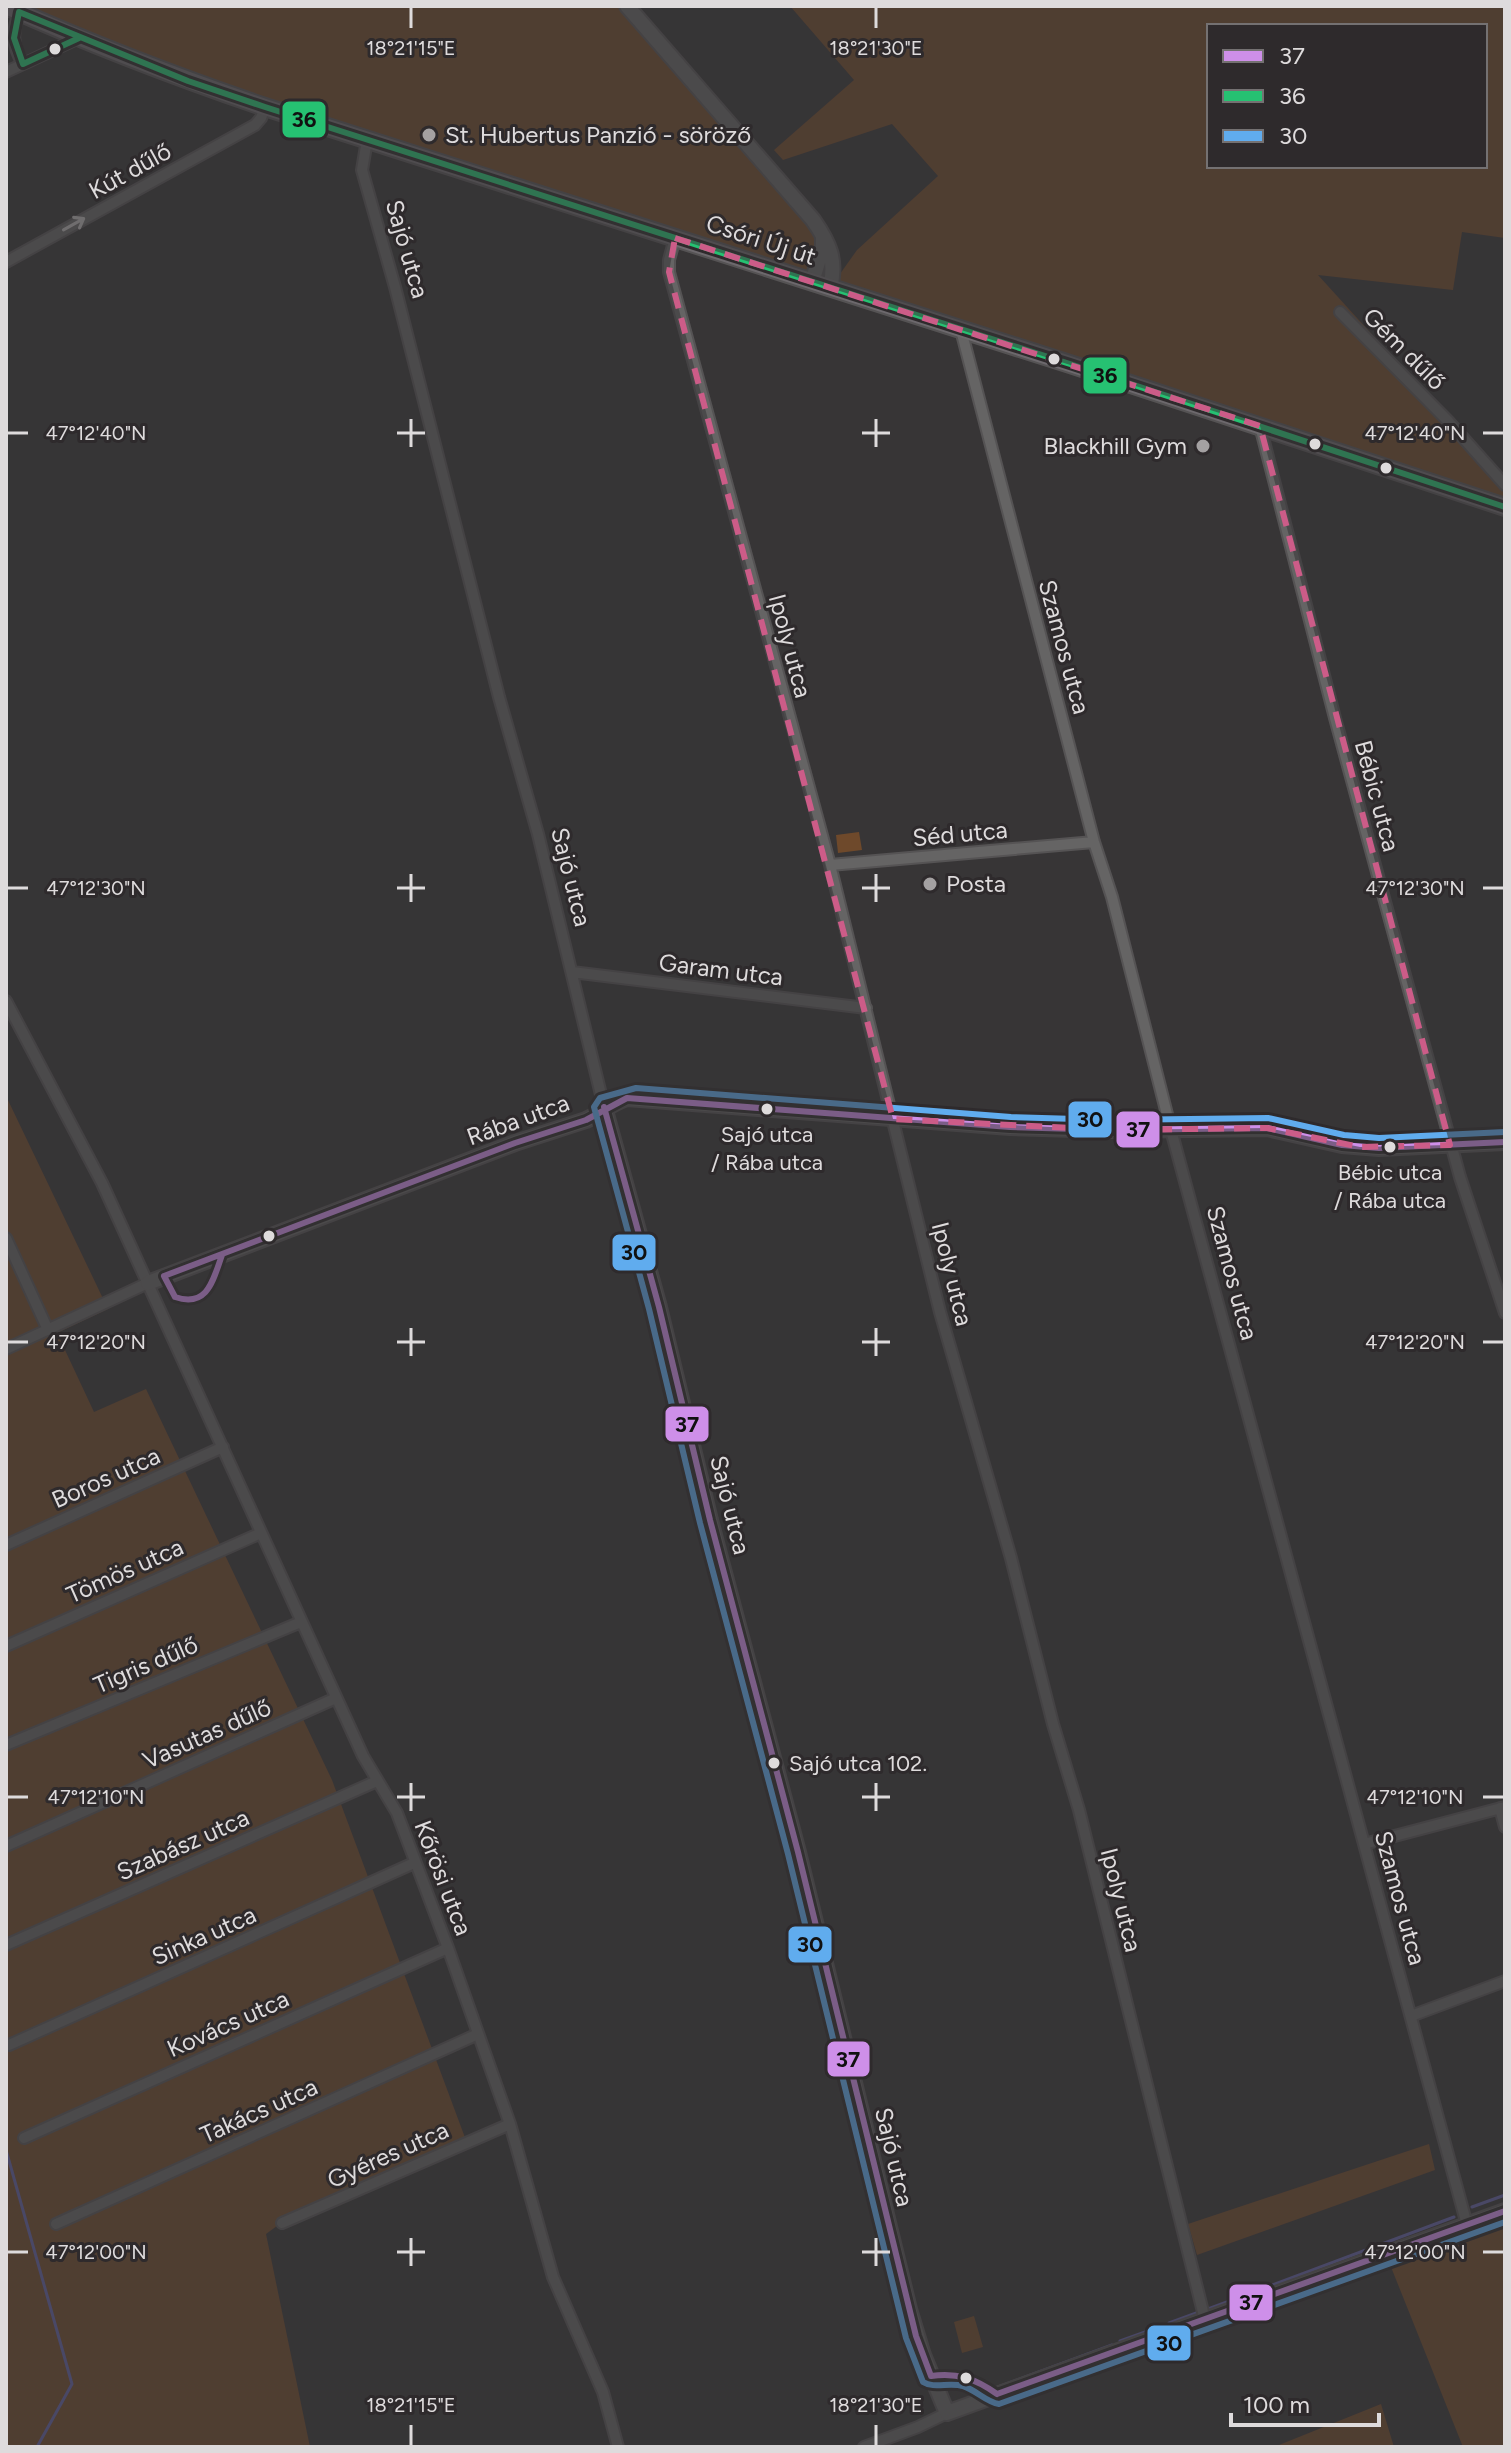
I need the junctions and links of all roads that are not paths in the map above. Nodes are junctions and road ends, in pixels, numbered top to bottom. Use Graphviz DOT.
graph roads {
  1 [pos="627,6"];
  2 [pos="13,9"];
  3 [pos="79,38"];
  4 [pos="23,64"];
  5 [pos="6,72"];
  6 [pos="265,107"];
  7 [pos="367,140"];
  8 [pos="823,236"];
  9 [pos="675,238"];
  10 [pos="6,262"];
  11 [pos="812,282"];
  12 [pos="830,288"];
  13 [pos="1340,312"];
  14 [pos="961,330"];
  15 [pos="1260,426"];
  16 [pos="1505,485"];
  17 [pos="1505,507"];
  18 [pos="1094,842"];
  19 [pos="830,865"];
  20 [pos="572,972"];
  21 [pos="6,1001"];
  22 [pos="866,1008"];
  23 [pos="604,1107"];
  24 [pos="893,1119"];
  25 [pos="1171,1130"];
  26 [pos="1505,1142"];
  27 [pos="1450,1145"];
  28 [pos="6,1238"];
  29 [pos="148,1283"];
  30 [pos="1502,1290"];
  31 [pos="1505,1313"];
  32 [pos="48,1330"];
  33 [pos="6,1349"];
  34 [pos="223,1447"];
  35 [pos="261,1533"];
  36 [pos="6,1545"];
  37 [pos="301,1622"];
  38 [pos="6,1646"];
  39 [pos="336,1698"];
  40 [pos="6,1745"];
  41 [pos="377,1781"];
  42 [pos="1502,1808"];
  43 [pos="1505,1827"];
  44 [pos="1364,1844"];
  45 [pos="6,1846"];
  46 [pos="414,1863"];
  47 [pos="6,1945"];
  48 [pos="448,1948"];
  49 [pos="1505,1981"];
  50 [pos="1411,2016"];
  51 [pos="478,2034"];
  52 [pos="9,2045"];
  53 [pos="510,2124"];
  54 [pos="24,2138"];
  55 [pos="1505,2211"];
  56 [pos="282,2223"];
  57 [pos="56,2224"];
  58 [pos="1467,2225"];
  59 [pos="1205,2320"];
  60 [pos="947,2413"];
  61 [pos="618,2447"];
  62 [pos="864,2447"];
  1 -- 8 [label="street"];
  2 -- 3 [label="main road, Csóri Új út"];
  2 -- 4 [label="street"];
  3 -- 4 [label="street"];
  3 -- 6 [label="main road, Csóri Új út"];
  4 -- 5 [label="street"];
  6 -- 7 [label="main road, Csóri Új út"];
  10 -- 6 [label="street, Kút dűlő, one-way"];
  7 -- 9 [label="main road, Csóri Új út"];
  7 -- 20 [label="street, Sajó utca"];
  8 -- 11 [label="street"];
  8 -- 12 [label="street"];
  9 -- 11 [label="main road, Csóri Új út"];
  9 -- 19 [label="street, Ipoly utca"];
  11 -- 12 [label="main road, Csóri Új út"];
  12 -- 14 [label="main road, Csóri Új út"];
  13 -- 16 [label="street, Gém dűlő"];
  14 -- 15 [label="main road, Csóri Új út"];
  14 -- 18 [label="street, Szamos utca"];
  15 -- 17 [label="main road, Csóri Új út"];
  15 -- 27 [label="street, Bébic utca"];
  18 -- 19 [label="street, Séd utca"];
  18 -- 25 [label="street, Szamos utca"];
  19 -- 22 [label="street, Ipoly utca"];
  20 -- 22 [label="street, Garam utca"];
  20 -- 23 [label="street, Sajó utca"];
  21 -- 29 [label="street, Kőrösi utca"];
  22 -- 24 [label="street, Ipoly utca"];
  23 -- 24 [label="street, Rába utca"];
  23 -- 29 [label="street, Rába utca"];
  23 -- 60 [label="street, Sajó utca"];
  24 -- 25 [label="street, Rába utca"];
  24 -- 59 [label="street, Ipoly utca"];
  25 -- 27 [label="street, Rába utca"];
  25 -- 44 [label="street, Szamos utca"];
  26 -- 27 [label="street, Rába utca"];
  27 -- 30 [label="street, Bébic utca"];
  28 -- 32 [label="street"];
  29 -- 32 [label="street, Rába utca"];
  29 -- 34 [label="street, Kőrösi utca"];
  30 -- 31 [label="street, Bébic utca"];
  32 -- 33 [label="street, Rába utca"];
  34 -- 35 [label="street, Kőrösi utca"];
  34 -- 36 [label="street, Boros utca"];
  35 -- 37 [label="street, Kőrösi utca"];
  35 -- 38 [label="street, Tömös utca"];
  37 -- 39 [label="street, Kőrösi utca"];
  37 -- 40 [label="street, Tigris dűlő"];
  39 -- 41 [label="street, Kőrösi utca"];
  39 -- 45 [label="street, Vasutas dűlő"];
  41 -- 46 [label="street, Kőrösi utca"];
  41 -- 47 [label="street, Szabász utca"];
  42 -- 43 [label="street"];
  42 -- 44 [label="street"];
  44 -- 50 [label="street, Szamos utca"];
  46 -- 48 [label="street, Kőrösi utca"];
  46 -- 52 [label="street, Sinka utca"];
  48 -- 51 [label="street, Kőrösi utca"];
  48 -- 54 [label="street, Kovács utca"];
  49 -- 50 [label="street"];
  50 -- 58 [label="street, Szamos utca"];
  51 -- 53 [label="street, Kőrösi utca"];
  51 -- 57 [label="street, Takács utca"];
  53 -- 56 [label="street, Gyéres utca"];
  53 -- 61 [label="street, Kőrösi utca"];
  55 -- 58 [label="street"];
  58 -- 59 [label="street"];
  59 -- 60 [label="street"];
  60 -- 62 [label="street"];
}
